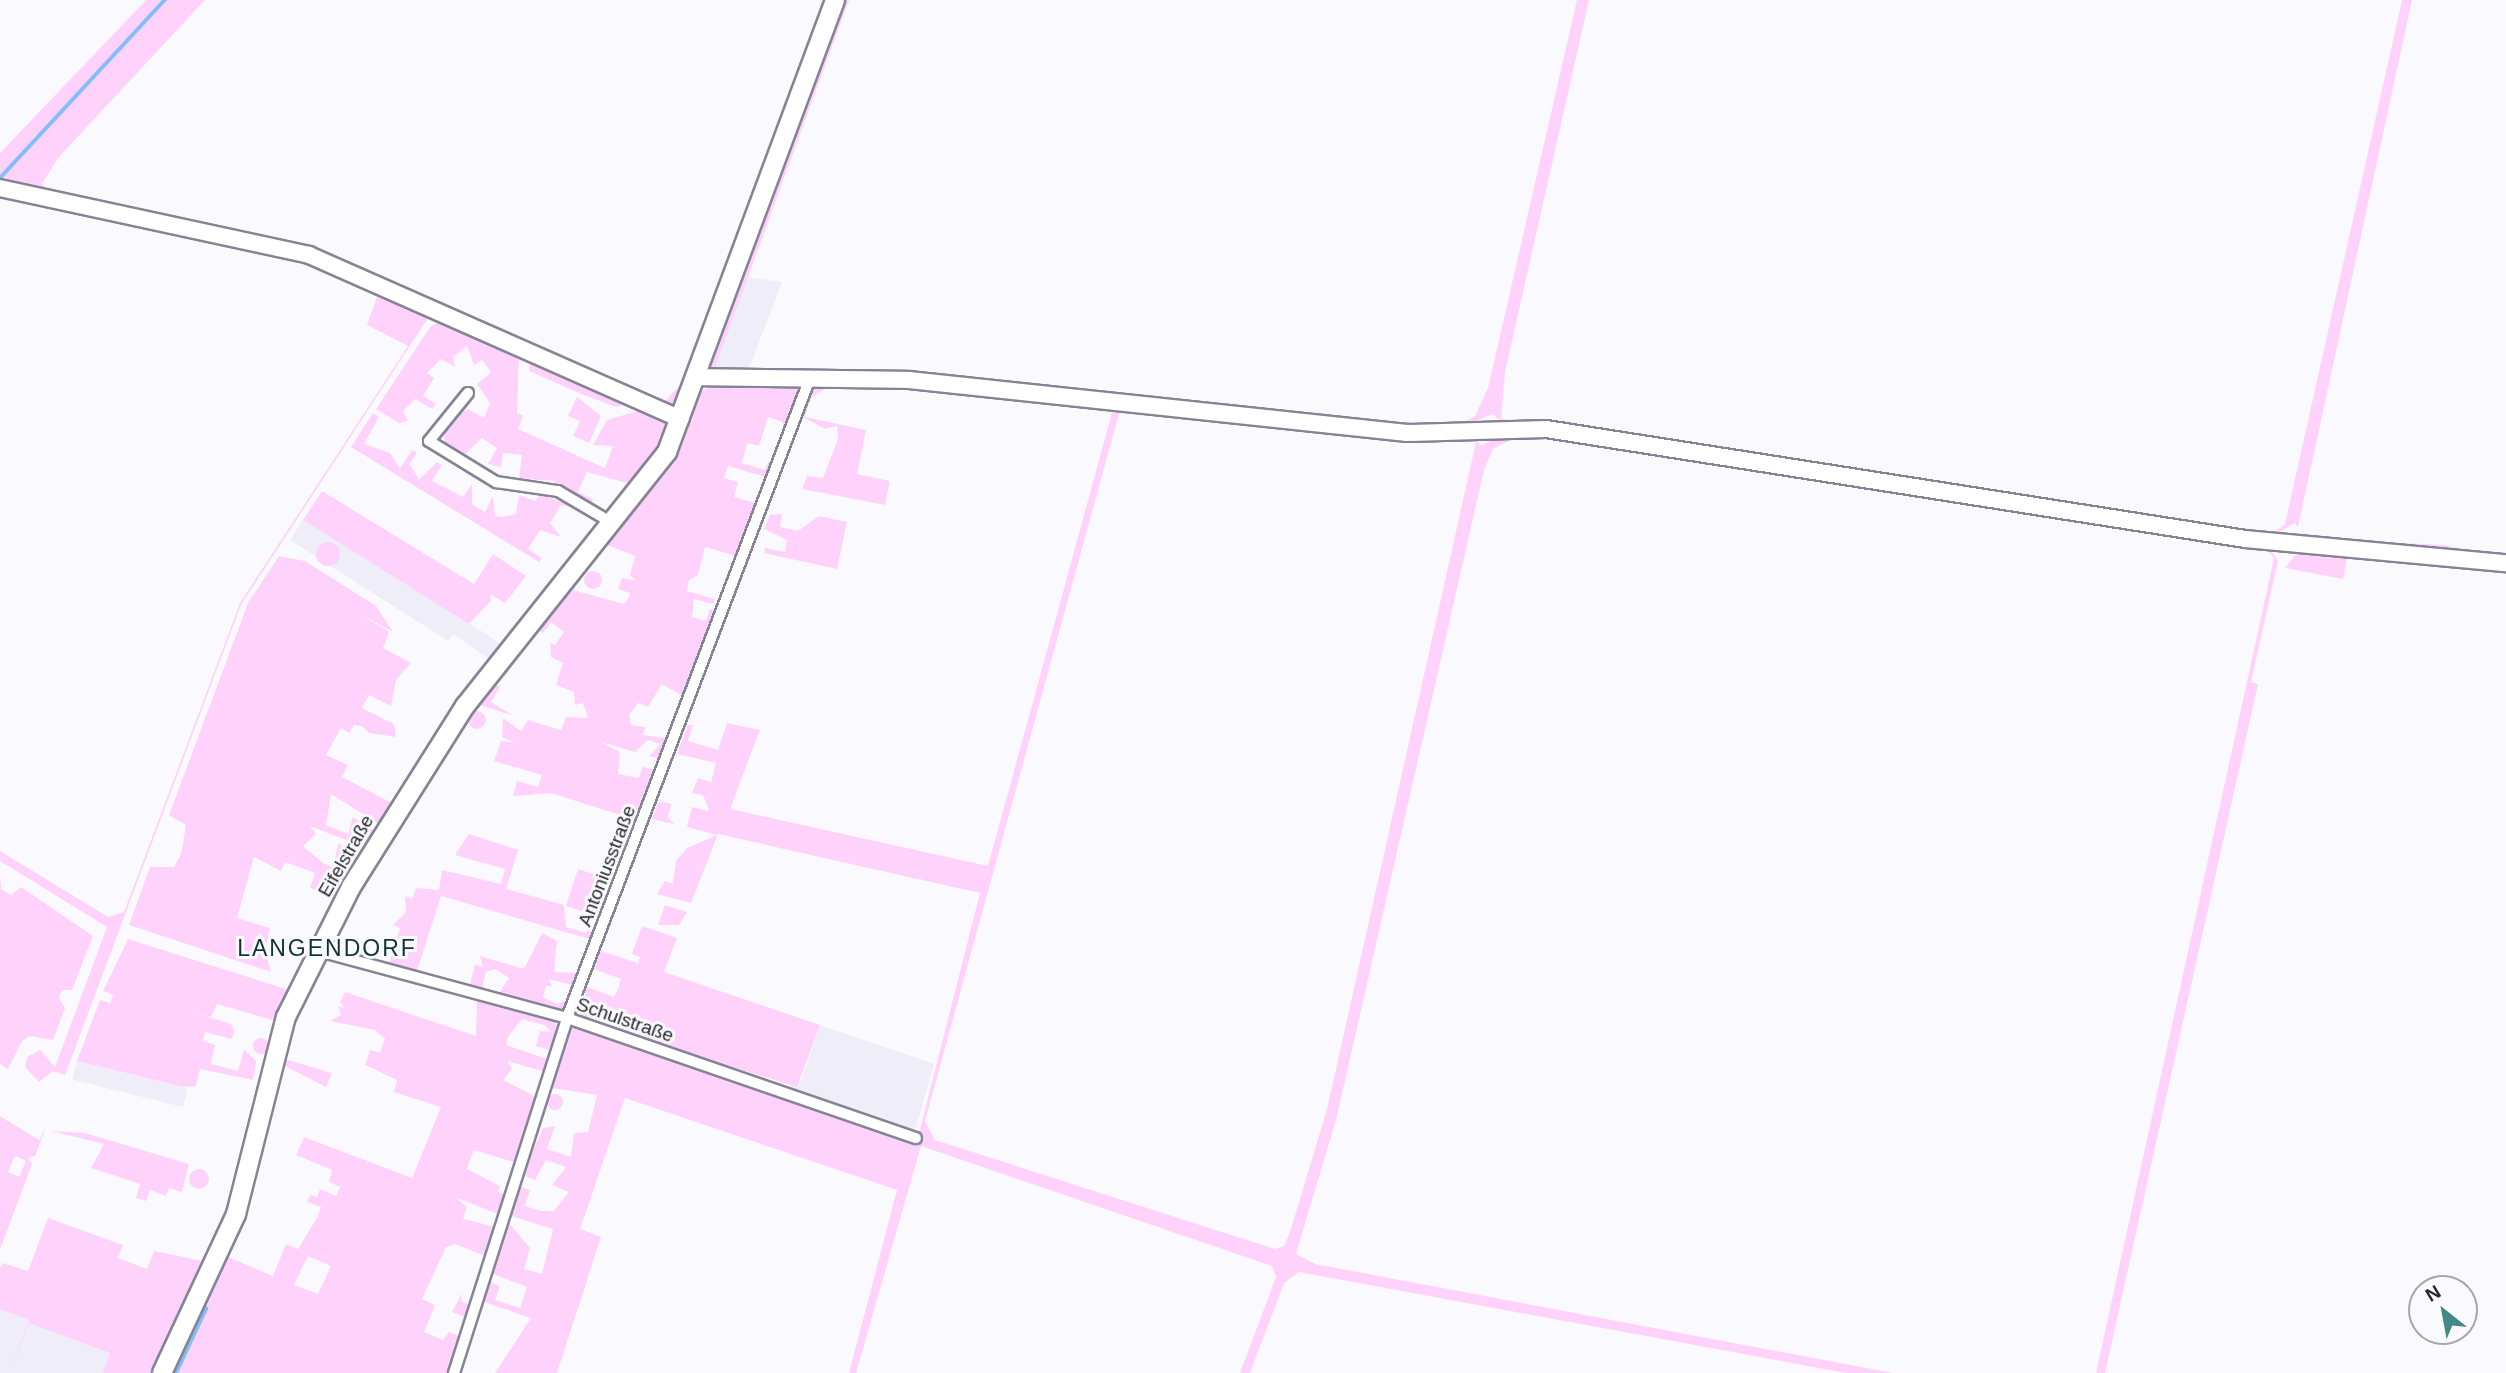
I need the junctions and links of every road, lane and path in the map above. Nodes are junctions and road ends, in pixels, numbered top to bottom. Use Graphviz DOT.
graph roads {
  1 [pos="835,0"];
  2 [pos="0,188"];
  3 [pos="696,377"];
  4 [pos="810,378"];
  5 [pos="468,393"];
  6 [pos="680,419"];
  7 [pos="614,524"];
  8 [pos="2506,563"];
  9 [pos="319,951"];
  10 [pos="567,1018"];
  11 [pos="916,1138"];
  12 [pos="162,1373"];
  13 [pos="454,1373"];
  1 -- 3 [label="main road, Eifelstraße"];
  2 -- 6 [label="street"];
  3 -- 4 [label="street"];
  3 -- 6 [label="main road, Eifelstraße"];
  4 -- 8 [label="street"];
  4 -- 10 [label="street, Antoniusstraße"];
  5 -- 7 [label="street"];
  6 -- 7 [label="main road, Eifelstraße"];
  7 -- 9 [label="main road, Eifelstraße"];
  9 -- 10 [label="street, Schulstraße"];
  9 -- 12 [label="main road, Eifelstraße"];
  10 -- 11 [label="street, Schulstraße"];
  10 -- 13 [label="street, Antoniusstraße"];
}
